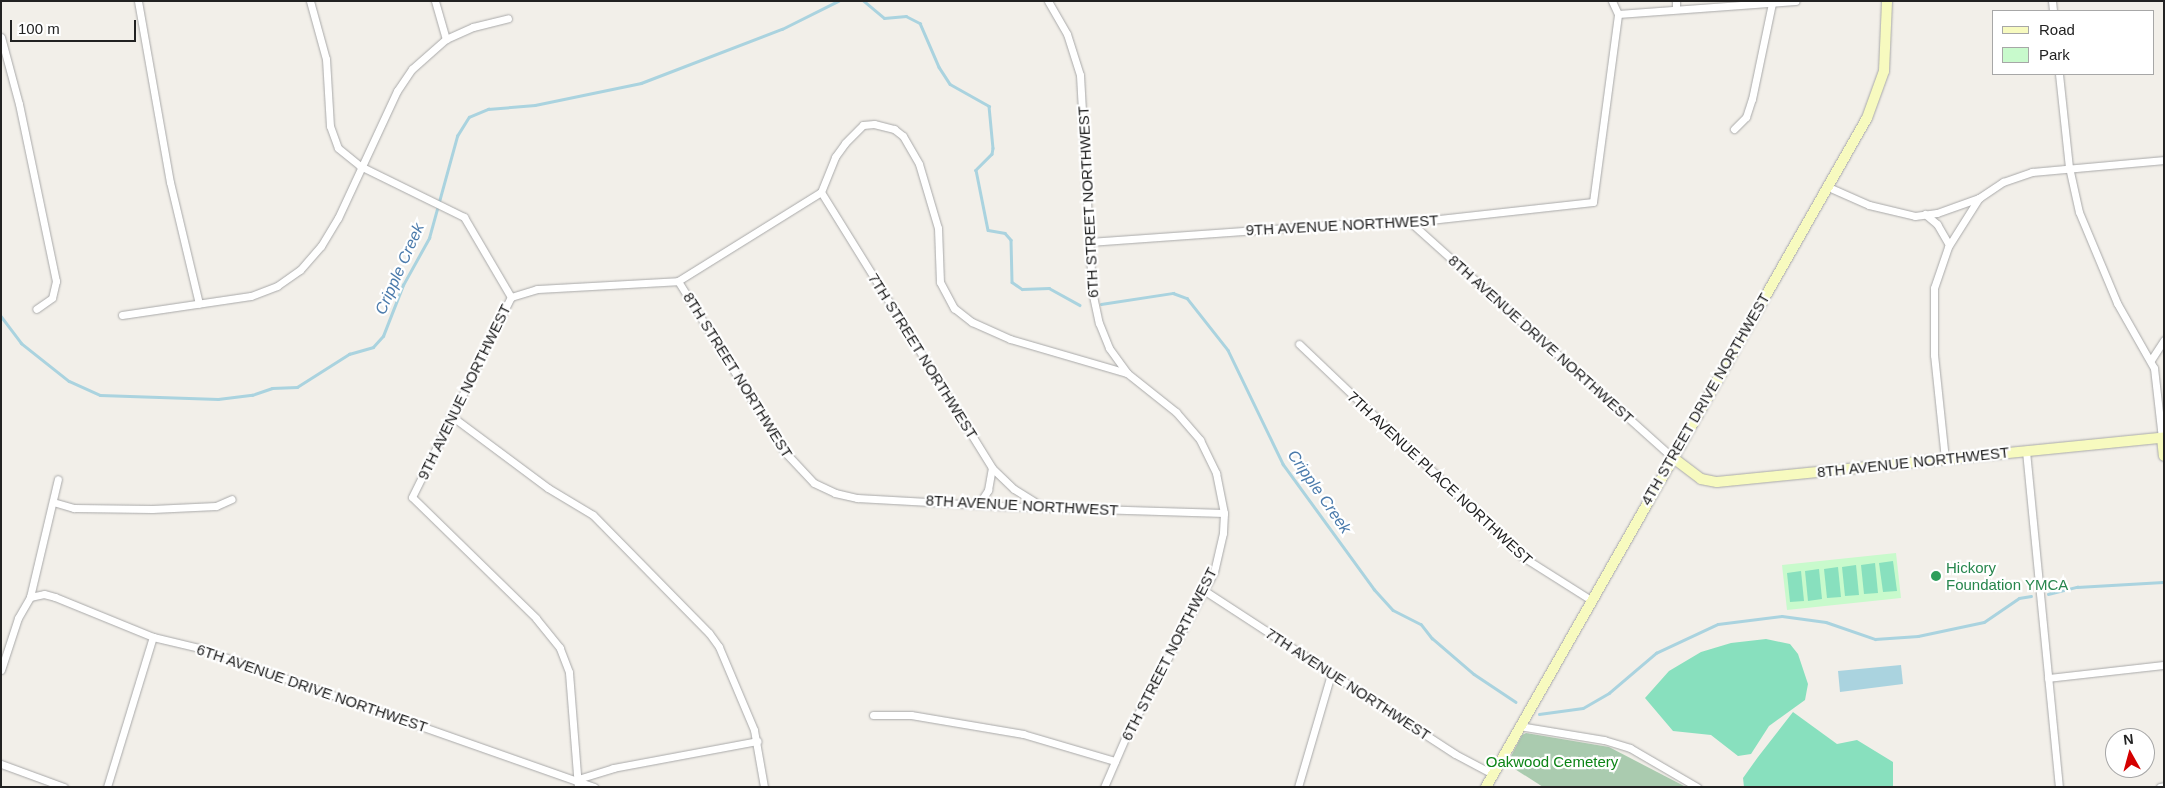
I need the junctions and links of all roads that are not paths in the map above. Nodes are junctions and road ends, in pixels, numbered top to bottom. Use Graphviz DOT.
graph roads {
  1 [pos="138,1"];
  2 [pos="310,1"];
  3 [pos="436,1"];
  4 [pos="1048,1"];
  5 [pos="1612,1"];
  6 [pos="1796,1"];
  7 [pos="1887,1"];
  8 [pos="1772,3"];
  9 [pos="1676,5"];
  10 [pos="1618,14"];
  11 [pos="508,18"];
  12 [pos="1,37"];
  13 [pos="446,39"];
  14 [pos="2060,75"];
  15 [pos="1734,129"];
  16 [pos="2164,160"];
  17 [pos="2069,167"];
  18 [pos="362,168"];
  19 [pos="1826,186"];
  20 [pos="821,192"];
  21 [pos="1979,198"];
  22 [pos="1924,214"];
  23 [pos="1409,222"];
  24 [pos="1089,242"];
  25 [pos="1950,244"];
  26 [pos="678,281"];
  27 [pos="511,297"];
  28 [pos="199,304"];
  29 [pos="36,309"];
  30 [pos="122,315"];
  31 [pos="2164,340"];
  32 [pos="1299,344"];
  33 [pos="2151,360"];
  34 [pos="1127,373"];
  35 [pos="450,416"];
  36 [pos="2163,438"];
  37 [pos="2026,451"];
  38 [pos="2164,456"];
  39 [pos="1672,457"];
  40 [pos="1945,459"];
  41 [pos="992,468"];
  42 [pos="58,479"];
  43 [pos="822,488"];
  44 [pos="232,499"];
  45 [pos="53,502"];
  46 [pos="979,504"];
  47 [pos="1041,506"];
  48 [pos="1224,513"];
  49 [pos="1205,591"];
  50 [pos="30,597"];
  51 [pos="1591,600"];
  52 [pos="153,636"];
  53 [pos="2164,665"];
  54 [pos="1,670"];
  55 [pos="1331,674"];
  56 [pos="2048,678"];
  57 [pos="873,715"];
  58 [pos="1519,726"];
  59 [pos="757,741"];
  60 [pos="1114,761"];
  61 [pos="1,764"];
  62 [pos="1492,774"];
  63 [pos="578,783"];
  64 [pos="64,787"];
  65 [pos="107,787"];
  66 [pos="594,787"];
  67 [pos="764,787"];
  68 [pos="1104,787"];
  69 [pos="1298,787"];
  70 [pos="1486,787"];
  71 [pos="1697,787"];
  72 [pos="2059,787"];
  1 -- 28 [label="street"];
  2 -- 18 [label="street"];
  3 -- 13 [label="street"];
  4 -- 24 [label="street, 6TH STREET NORTHWEST"];
  5 -- 10 [label="street"];
  6 -- 8 [label="street"];
  7 -- 19 [label="main road, 4TH STREET DRIVE NORTHWEST"];
  8 -- 9 [label="street"];
  8 -- 15 [label="street"];
  9 -- 10 [label="street"];
  10 -- 23 [label="street, 9TH AVENUE NORTHWEST"];
  11 -- 13 [label="street"];
  12 -- 29 [label="street"];
  13 -- 18 [label="street"];
  14 -- 17 [label="street"];
  16 -- 17 [label="street"];
  17 -- 21 [label="street"];
  17 -- 33 [label="street"];
  18 -- 27 [label="street"];
  18 -- 28 [label="street"];
  19 -- 22 [label="street"];
  19 -- 39 [label="main road, 4TH STREET DRIVE NORTHWEST"];
  20 -- 26 [label="street, 9TH AVENUE NORTHWEST"];
  20 -- 34 [label="street"];
  20 -- 41 [label="street, 7TH STREET NORTHWEST"];
  21 -- 22 [label="street"];
  21 -- 25 [label="street"];
  22 -- 25 [label="street"];
  23 -- 24 [label="street, 9TH AVENUE NORTHWEST"];
  23 -- 39 [label="street, 8TH AVENUE DRIVE NORTHWEST"];
  24 -- 34 [label="street, 6TH STREET NORTHWEST"];
  25 -- 40 [label="street"];
  26 -- 27 [label="street, 9TH AVENUE NORTHWEST"];
  26 -- 43 [label="street, 8TH STREET NORTHWEST"];
  27 -- 35 [label="street, 9TH AVENUE NORTHWEST"];
  28 -- 30 [label="street"];
  31 -- 33 [label="street"];
  32 -- 51 [label="street, 7TH AVENUE PLACE NORTHWEST"];
  33 -- 36 [label="street"];
  34 -- 48 [label="street, 6TH STREET NORTHWEST"];
  35 -- 59 [label="street"];
  35 -- 63 [label="street, 9TH AVENUE NORTHWEST"];
  36 -- 37 [label="main road, 8TH AVENUE NORTHWEST"];
  36 -- 38 [label="main road"];
  37 -- 40 [label="main road, 8TH AVENUE NORTHWEST"];
  37 -- 56 [label="street"];
  39 -- 40 [label="main road, 8TH AVENUE NORTHWEST"];
  39 -- 51 [label="main road, 4TH STREET DRIVE NORTHWEST"];
  41 -- 46 [label="street"];
  41 -- 47 [label="street, 7TH STREET NORTHWEST"];
  42 -- 45 [label="street"];
  43 -- 46 [label="street, 8TH AVENUE NORTHWEST"];
  44 -- 45 [label="street"];
  45 -- 50 [label="street"];
  46 -- 47 [label="street, 8TH AVENUE NORTHWEST"];
  47 -- 48 [label="street, 8TH AVENUE NORTHWEST"];
  48 -- 49 [label="street, 6TH STREET NORTHWEST"];
  49 -- 55 [label="street, 7TH AVENUE NORTHWEST"];
  49 -- 60 [label="street, 6TH STREET NORTHWEST"];
  50 -- 52 [label="street, 6TH AVENUE DRIVE NORTHWEST"];
  50 -- 54 [label="street"];
  51 -- 58 [label="main road, 4TH STREET DRIVE NORTHWEST"];
  52 -- 63 [label="street, 6TH AVENUE DRIVE NORTHWEST"];
  52 -- 65 [label="street"];
  53 -- 56 [label="street"];
  55 -- 62 [label="street, 7TH AVENUE NORTHWEST"];
  55 -- 69 [label="street"];
  56 -- 72 [label="street"];
  57 -- 60 [label="street"];
  58 -- 62 [label="main road, 4TH STREET DRIVE NORTHWEST"];
  58 -- 71 [label="street"];
  59 -- 63 [label="street"];
  59 -- 67 [label="street"];
  60 -- 68 [label="street, 6TH STREET NORTHWEST"];
  61 -- 64 [label="street"];
  62 -- 70 [label="main road, 4TH STREET DRIVE NORTHWEST"];
  63 -- 66 [label="street, 6TH AVENUE DRIVE NORTHWEST"];
}
